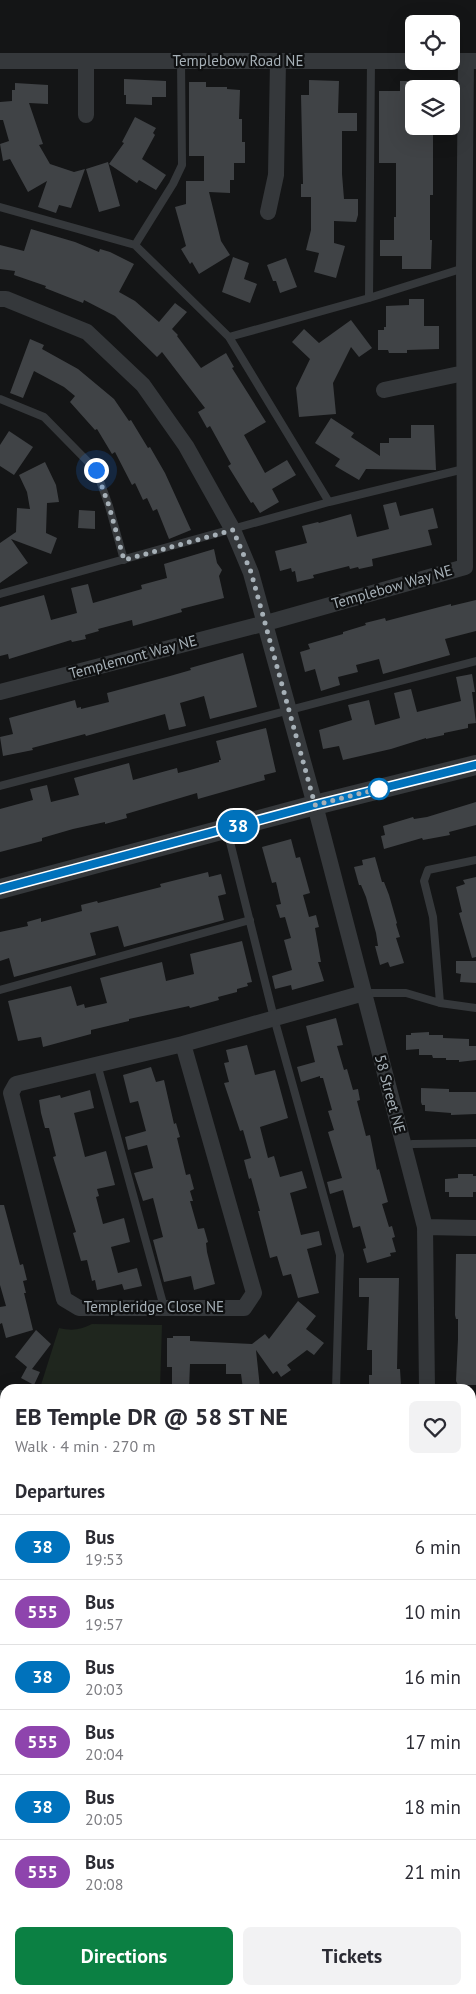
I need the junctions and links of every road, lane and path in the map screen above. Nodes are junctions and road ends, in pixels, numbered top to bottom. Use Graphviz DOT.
graph roads {
  1 [pos="0,61"];
  2 [pos="86,61"];
  3 [pos="181,61"];
  4 [pos="278,61"];
  5 [pos="371,61"];
  6 [pos="471,61"];
  7 [pos="86,115"];
  8 [pos="0,206"];
  9 [pos="268,212"];
  10 [pos="135,245"];
  11 [pos="464,268"];
  12 [pos="369,298"];
  13 [pos="0,299"];
  14 [pos="229,337"];
  15 [pos="464,373"];
  16 [pos="384,390"];
  17 [pos="0,399"];
  18 [pos="464,469"];
  19 [pos="329,502"];
  20 [pos="233,530"];
  21 [pos="124,560"];
  22 [pos="0,594"];
  23 [pos="266,623"];
  24 [pos="476,661"];
  25 [pos="0,692"];
  26 [pos="289,711"];
  27 [pos="476,765"];
  28 [pos="0,786"];
  29 [pos="315,805"];
  30 [pos="227,828"];
  31 [pos="476,860"];
  32 [pos="0,889"];
  33 [pos="250,920"];
  34 [pos="0,990"];
  35 [pos="364,993"];
  36 [pos="440,1003"];
  37 [pos="476,1008"];
  38 [pos="274,1018"];
  39 [pos="183,1044"];
  40 [pos="97,1064"];
  41 [pos="476,1143"];
  42 [pos="404,1146"];
  43 [pos="424,1227"];
  44 [pos="476,1228"];
  45 [pos="164,1306"];
  46 [pos="336,1384"];
  47 [pos="427,1384"];
  1 -- 2 [label="street, Templebow Road NE"];
  2 -- 3 [label="street, Templebow Road NE"];
  2 -- 7 [label="street"];
  3 -- 4 [label="street, Templebow Road NE"];
  3 -- 10 [label="lane"];
  4 -- 5 [label="street, Templebow Road NE"];
  4 -- 9 [label="street"];
  5 -- 6 [label="street, Templebow Road NE"];
  5 -- 12 [label="lane"];
  6 -- 11 [label="street, Templebow Way NE"];
  8 -- 10 [label="lane"];
  10 -- 14 [label="lane"];
  11 -- 12 [label="lane"];
  11 -- 15 [label="street, Templebow Way NE"];
  12 -- 14 [label="lane"];
  13 -- 20 [label="street, 58 Street NE"];
  14 -- 19 [label="lane"];
  15 -- 16 [label="street"];
  15 -- 18 [label="street, Templebow Way NE"];
  17 -- 21 [label="lane"];
  18 -- 19 [label="lane"];
  18 -- 23 [label="street, Templebow Way NE"];
  19 -- 20 [label="lane"];
  20 -- 21 [label="lane"];
  20 -- 23 [label="street, 58 Street NE"];
  21 -- 22 [label="lane"];
  23 -- 25 [label="street, Templemont Way NE"];
  23 -- 26 [label="street, 58 Street NE"];
  24 -- 26 [label="lane"];
  26 -- 28 [label="lane"];
  26 -- 29 [label="street, 58 Street NE"];
  27 -- 29 [label="street"];
  29 -- 30 [label="street"];
  29 -- 35 [label="street, 58 Street NE"];
  30 -- 32 [label="street"];
  30 -- 33 [label="lane"];
  31 -- 36 [label="lane"];
  33 -- 34 [label="lane"];
  33 -- 38 [label="lane"];
  35 -- 36 [label="lane"];
  35 -- 38 [label="street, Templeridge Close NE"];
  35 -- 42 [label="street, 58 Street NE"];
  36 -- 37 [label="lane"];
  38 -- 39 [label="street, Templeridge Close NE"];
  38 -- 46 [label="lane"];
  39 -- 40 [label="street, Templeridge Close NE"];
  39 -- 45 [label="street, Templeridge Close NE"];
  40 -- 45 [label="lane"];
  40 -- 45 [label="street, Templeridge Close NE"];
  41 -- 42 [label="lane"];
  42 -- 43 [label="street, 58 Street NE"];
  43 -- 44 [label="street"];
  43 -- 47 [label="street, 58 Street NE"];
}
